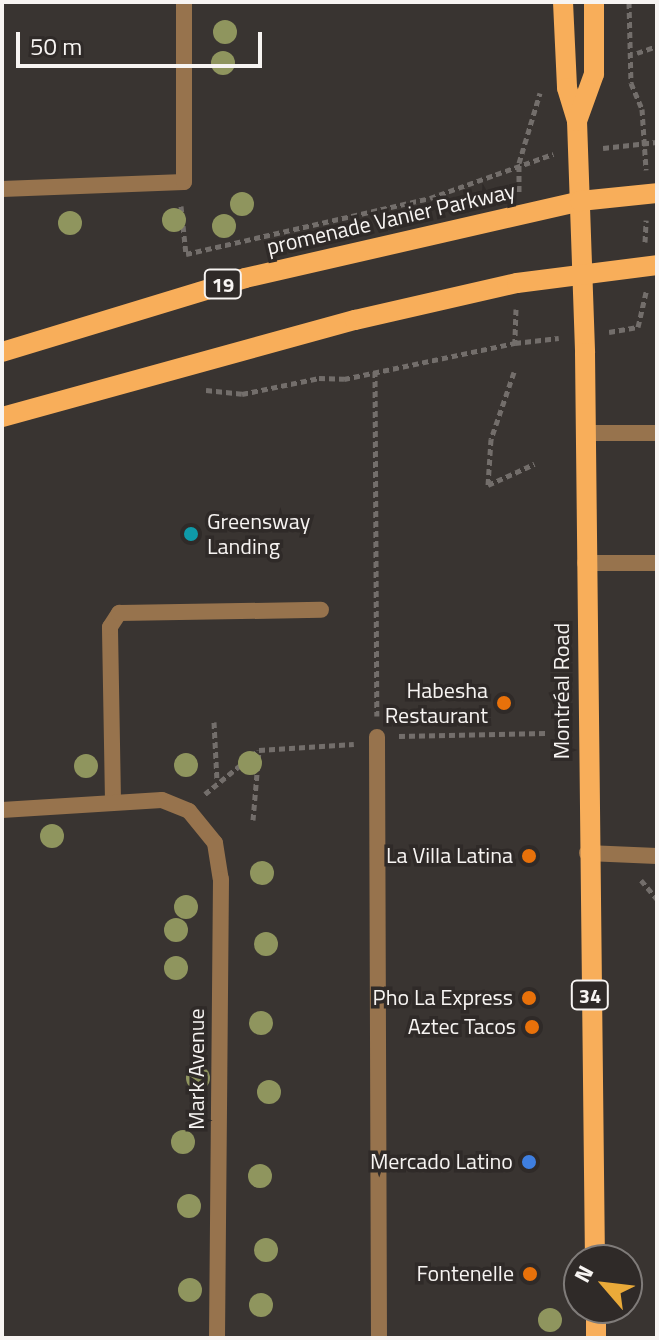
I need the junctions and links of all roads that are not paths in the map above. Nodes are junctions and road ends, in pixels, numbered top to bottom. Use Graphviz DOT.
graph roads {
  1 [pos="184,2"];
  2 [pos="563,2"];
  3 [pos="594,2"];
  4 [pos="577,121"];
  5 [pos="2,189"];
  6 [pos="651,194"];
  7 [pos="580,201"];
  8 [pos="651,266"];
  9 [pos="581,274"];
  10 [pos="2,352"];
  11 [pos="2,417"];
  12 [pos="584,433"];
  13 [pos="657,433"];
  14 [pos="585,563"];
  15 [pos="657,563"];
  16 [pos="321,610"];
  17 [pos="377,737"];
  18 [pos="113,801"];
  19 [pos="2,810"];
  20 [pos="587,853"];
  21 [pos="657,856"];
  22 [pos="595,1244"];
  23 [pos="217,1338"];
  24 [pos="379,1338"];
  1 -- 5 [label="street"];
  2 -- 4 [label="main road, Montréal Road / 34"];
  3 -- 4 [label="main road, Montréal Road"];
  4 -- 7 [label="main road, Montréal Road / 34"];
  6 -- 7 [label="main road, promenade Vanier Parkway / 19"];
  7 -- 9 [label="main road, Montréal Road / 34"];
  7 -- 10 [label="main road, promenade Vanier Parkway / 19"];
  8 -- 9 [label="main road"];
  9 -- 11 [label="main road"];
  9 -- 12 [label="main road, Montréal Road / 34"];
  12 -- 13 [label="street"];
  12 -- 14 [label="main road, Montréal Road / 34"];
  14 -- 15 [label="street"];
  14 -- 20 [label="main road, Montréal Road / 34"];
  16 -- 18 [label="street"];
  17 -- 24 [label="street"];
  18 -- 19 [label="street"];
  18 -- 23 [label="street, Mark Avenue"];
  20 -- 21 [label="street"];
  20 -- 22 [label="main road, Montréal Road / 34"];
}
